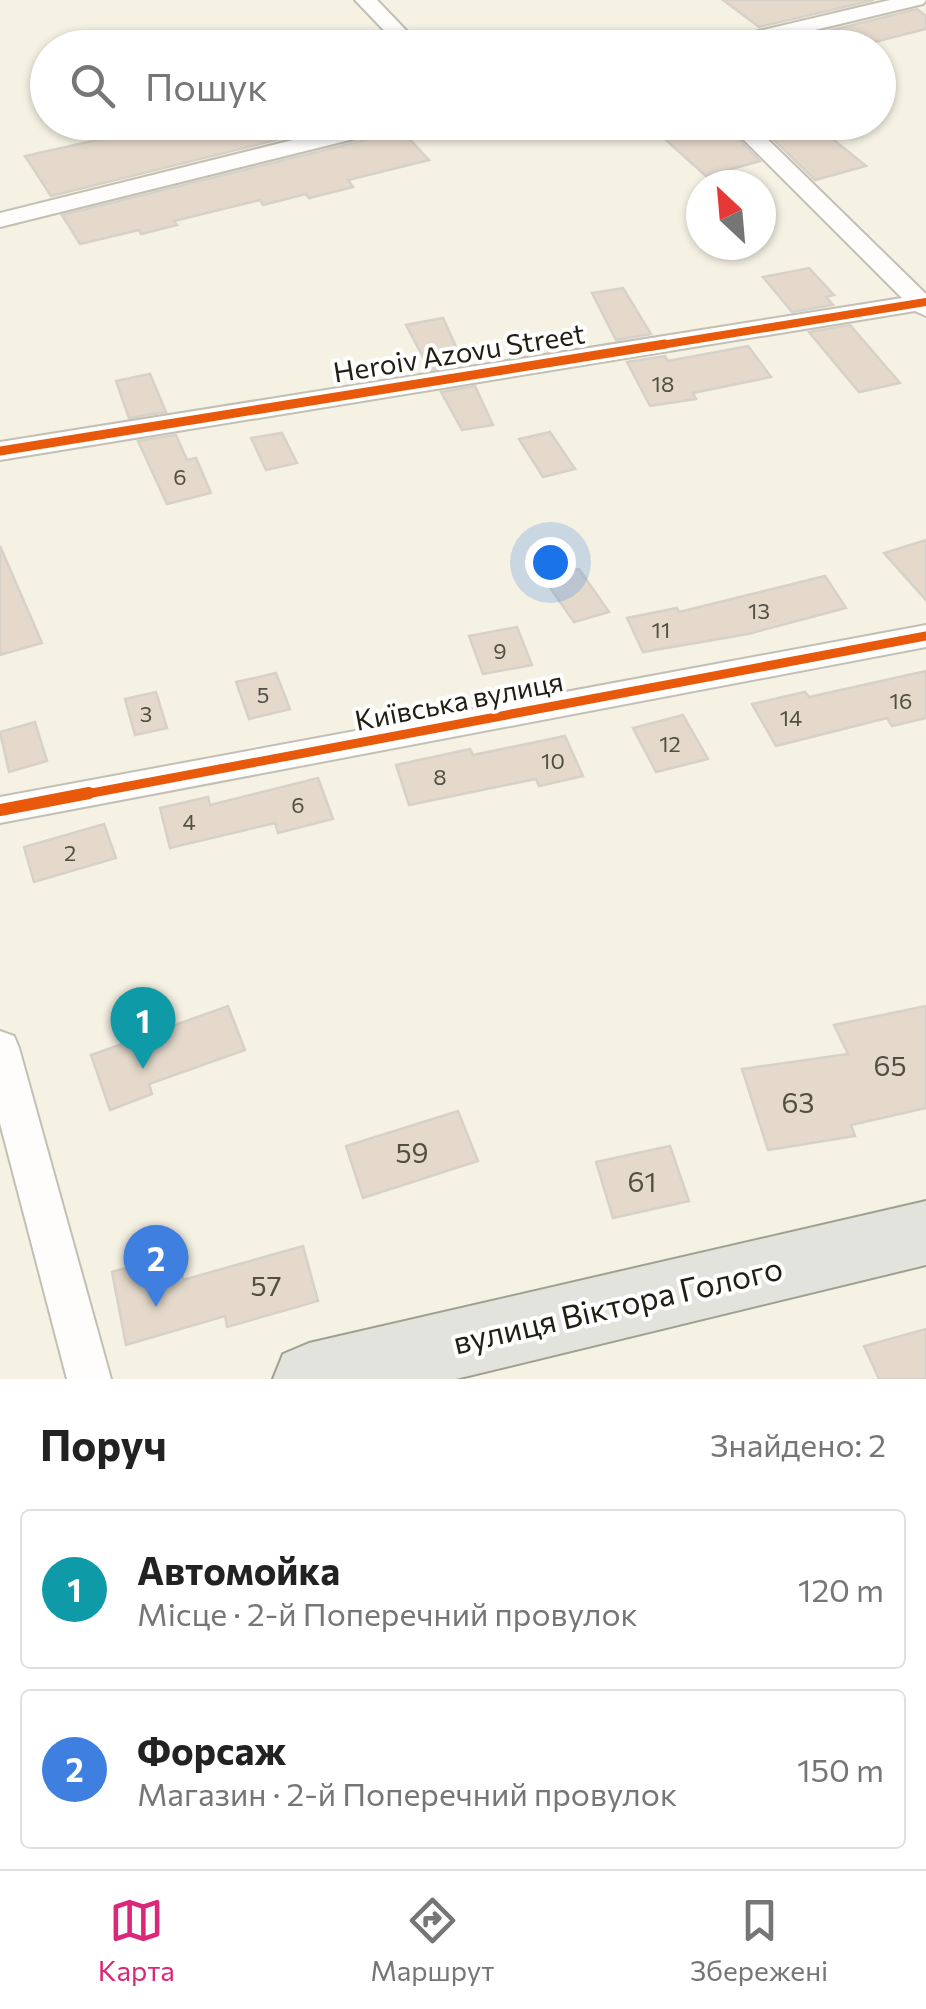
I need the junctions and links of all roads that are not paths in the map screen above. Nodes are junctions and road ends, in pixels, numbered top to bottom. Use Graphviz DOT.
graph roads {
  1 [pos="365,0"];
  2 [pos="916,0"];
  3 [pos="395,30"];
  4 [pos="788,30"];
  5 [pos="322,140"];
  6 [pos="756,140"];
  7 [pos="0,220"];
  8 [pos="925,304"];
  9 [pos="0,451"];
  10 [pos="926,636"];
  11 [pos="0,810"];
  12 [pos="0,1048"];
  13 [pos="926,1233"];
  14 [pos="89,1379"];
  15 [pos="309,1379"];
  1 -- 3 [label="street"];
  2 -- 4 [label="street"];
  5 -- 7 [label="street"];
  6 -- 8 [label="street"];
  8 -- 9 [label="street, Heroiv Azovu Street"];
  10 -- 11 [label="street, Київська вулиця"];
  12 -- 14 [label="street"];
  13 -- 15 [label="main road, вулиця Віктора Голого"];
}
